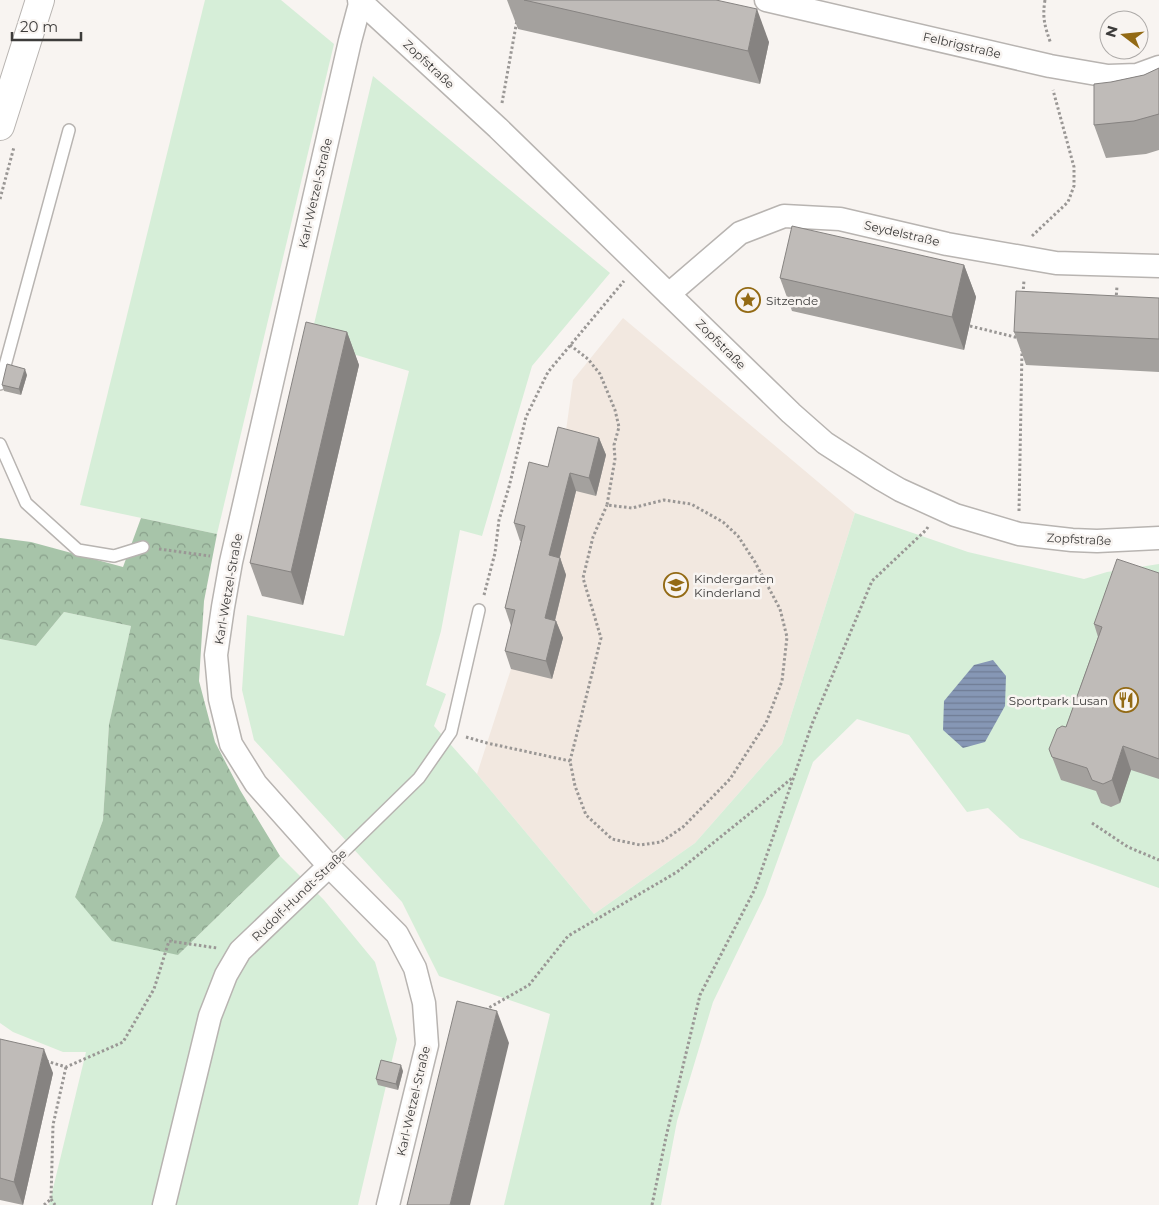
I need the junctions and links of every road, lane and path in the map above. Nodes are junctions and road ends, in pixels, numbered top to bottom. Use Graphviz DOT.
graph roads {
  1 [pos="40,0"];
  2 [pos="766,0"];
  3 [pos="1045,0"];
  4 [pos="360,1"];
  5 [pos="517,20"];
  6 [pos="1047,33"];
  7 [pos="1050,66"];
  8 [pos="1159,67"];
  9 [pos="0,126"];
  10 [pos="498,128"];
  11 [pos="69,130"];
  12 [pos="1024,258"];
  13 [pos="638,264"];
  14 [pos="1118,265"];
  15 [pos="1159,266"];
  16 [pos="669,294"];
  17 [pos="1116,301"];
  18 [pos="1023,303"];
  19 [pos="970,326"];
  20 [pos="1022,338"];
  21 [pos="570,345"];
  22 [pos="1022,348"];
  23 [pos="0,384"];
  24 [pos="0,444"];
  25 [pos="607,505"];
  26 [pos="938,508"];
  27 [pos="1019,534"];
  28 [pos="1159,538"];
  29 [pos="143,547"];
  30 [pos="216,557"];
  31 [pos="480,610"];
  32 [pos="451,732"];
  33 [pos="570,761"];
  34 [pos="793,778"];
  35 [pos="1092,823"];
  36 [pos="1159,860"];
  37 [pos="330,866"];
  38 [pos="200,945"];
  39 [pos="477,1014"];
  40 [pos="39,1060"];
  41 [pos="66,1067"];
  42 [pos="51,1199"];
  43 [pos="44,1205"];
  44 [pos="55,1205"];
  45 [pos="164,1205"];
  46 [pos="388,1205"];
  47 [pos="652,1205"];
  1 -- 9 [label="street"];
  2 -- 7 [label="street, Felbrigstraße"];
  3 -- 6 [label="path"];
  4 -- 10 [label="street, Zopfstraße"];
  4 -- 37 [label="street, Karl-Wetzel-Straße"];
  5 -- 10 [label="path"];
  7 -- 8 [label="street, Felbrigstraße"];
  7 -- 12 [label="path"];
  10 -- 13 [label="street, Zopfstraße"];
  11 -- 23 [label="lane"];
  12 -- 14 [label="street, Seydelstraße"];
  12 -- 16 [label="street, Seydelstraße"];
  12 -- 18 [label="path"];
  13 -- 16 [label="street, Zopfstraße"];
  13 -- 21 [label="path"];
  14 -- 15 [label="street, Seydelstraße"];
  14 -- 17 [label="path"];
  16 -- 26 [label="street, Zopfstraße"];
  19 -- 20 [label="path"];
  21 -- 25 [label="path"];
  21 -- 31 [label="path"];
  22 -- 27 [label="path"];
  24 -- 29 [label="lane"];
  25 -- 33 [label="path"];
  25 -- 33 [label="path"];
  26 -- 27 [label="street, Zopfstraße"];
  26 -- 34 [label="path"];
  27 -- 28 [label="street, Zopfstraße"];
  29 -- 30 [label="path"];
  31 -- 32 [label="lane, Rudolf-Hundt-Straße"];
  32 -- 33 [label="path"];
  32 -- 37 [label="lane, Rudolf-Hundt-Straße"];
  34 -- 39 [label="path"];
  34 -- 47 [label="path"];
  35 -- 36 [label="path"];
  37 -- 45 [label="street, Rudolf-Hundt-Straße"];
  37 -- 46 [label="street, Karl-Wetzel-Straße"];
  38 -- 41 [label="path"];
  40 -- 41 [label="path"];
  41 -- 42 [label="path"];
  42 -- 43 [label="path"];
  42 -- 44 [label="path"];
}
